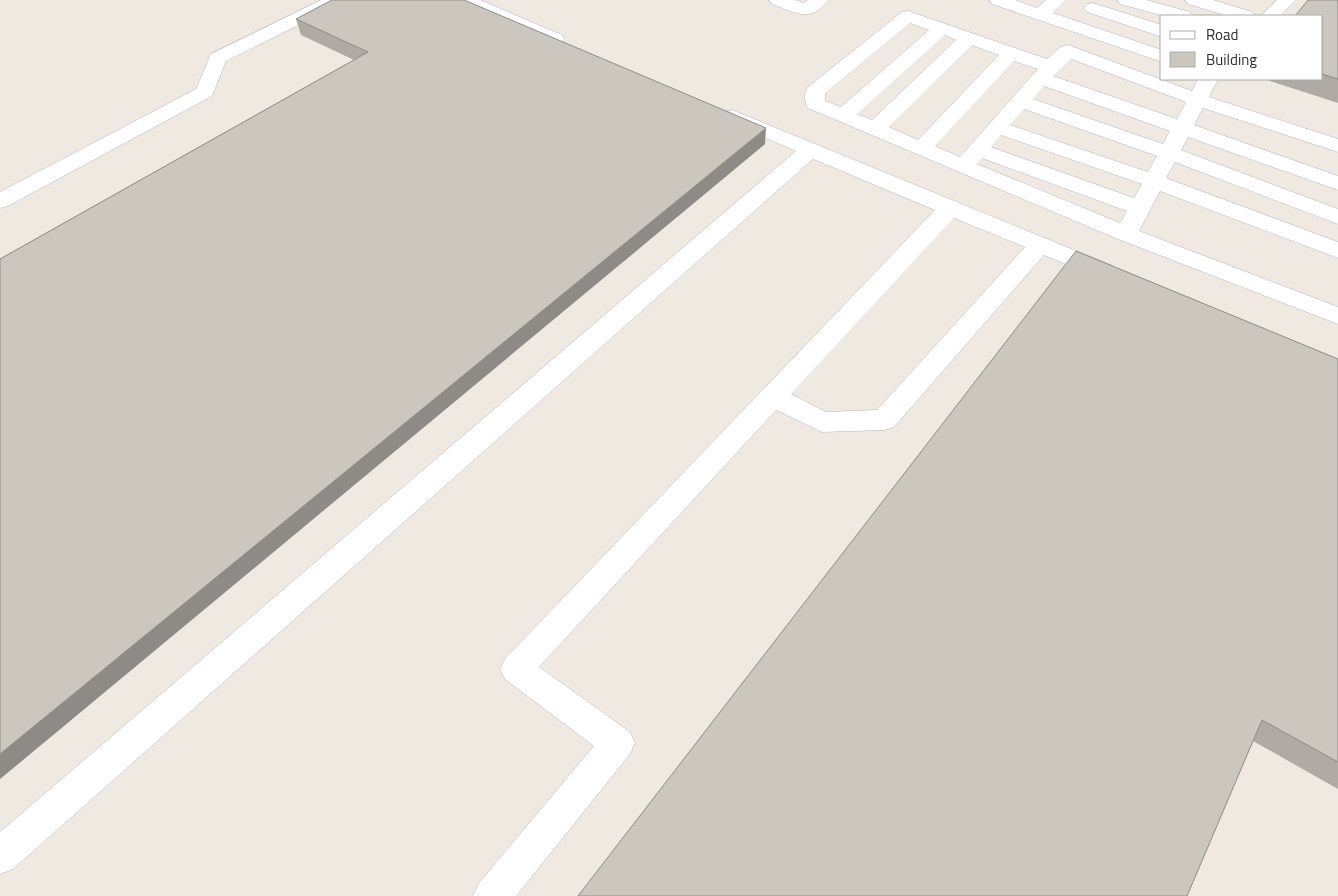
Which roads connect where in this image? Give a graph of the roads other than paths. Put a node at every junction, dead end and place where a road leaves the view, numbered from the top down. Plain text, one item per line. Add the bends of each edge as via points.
1 (335, 0) edge
2 (465, 0) edge
3 (778, 0) edge
4 (819, 0) edge
5 (998, 0) edge
6 (1057, 0) edge
7 (1126, 0) edge
8 (1194, 0) edge
9 (1099, 4) edge
10 (1040, 15) junction
11 (1180, 15) edge
12 (1243, 15) edge
13 (1068, 25) junction
14 (942, 28) junction
15 (1160, 30) edge
16 (969, 38) junction
17 (574, 47) edge
18 (1068, 51) junction
19 (1011, 53) junction
20 (1160, 55) edge
21 (1045, 73) junction
22 (1208, 80) edge
23 (1198, 100) junction
24 (1020, 101) junction
25 (710, 106) edge
26 (843, 116) junction
27 (998, 127) junction
28 (1182, 128) junction
29 (875, 130) junction
30 (1338, 146) edge
31 (921, 148) junction
32 (978, 149) junction
33 (810, 150) junction
34 (1169, 153) junction
35 (963, 166) junction
36 (1154, 181) junction
37 (1338, 183) edge
38 (0, 201) edge
39 (950, 208) junction
40 (1140, 208) junction
41 (1338, 217) edge
42 (1126, 234) junction
43 (1040, 245) junction
44 (1338, 250) edge
45 (1122, 278) edge
46 (1338, 316) edge
47 (772, 396) junction
48 (0, 856) edge
49 (492, 896) edge

1 - 38 lane via 218,58 205,92
2 - 17 lane
3 - 4 lane via 806,10
5 - 10 lane
6 - 10 lane
7 - 11 lane
8 - 12 lane
9 - 13 lane
9 - 15 lane
10 - 13 lane
13 - 18 lane
13 - 20 lane
14 - 16 lane
14 - 26 lane
14 - 26 lane via 908,16 815,91 815,104
16 - 19 lane
16 - 29 lane
18 - 21 lane
18 - 23 lane
19 - 21 lane
19 - 31 lane
21 - 24 lane
21 - 28 lane
22 - 23 lane
23 - 28 lane
23 - 30 lane
24 - 27 lane
24 - 34 lane
25 - 33 lane
26 - 29 lane
27 - 32 lane
27 - 36 lane
28 - 34 lane
28 - 37 lane
29 - 31 lane
31 - 35 lane
32 - 35 lane
32 - 40 lane
33 - 39 lane
33 - 48 lane
34 - 36 lane
34 - 41 lane
35 - 42 lane
36 - 40 lane
36 - 44 lane
39 - 43 lane
39 - 47 lane
40 - 42 lane
42 - 46 lane
43 - 45 lane
43 - 47 lane via 884,420 822,422
47 - 49 lane via 516,669 618,743

